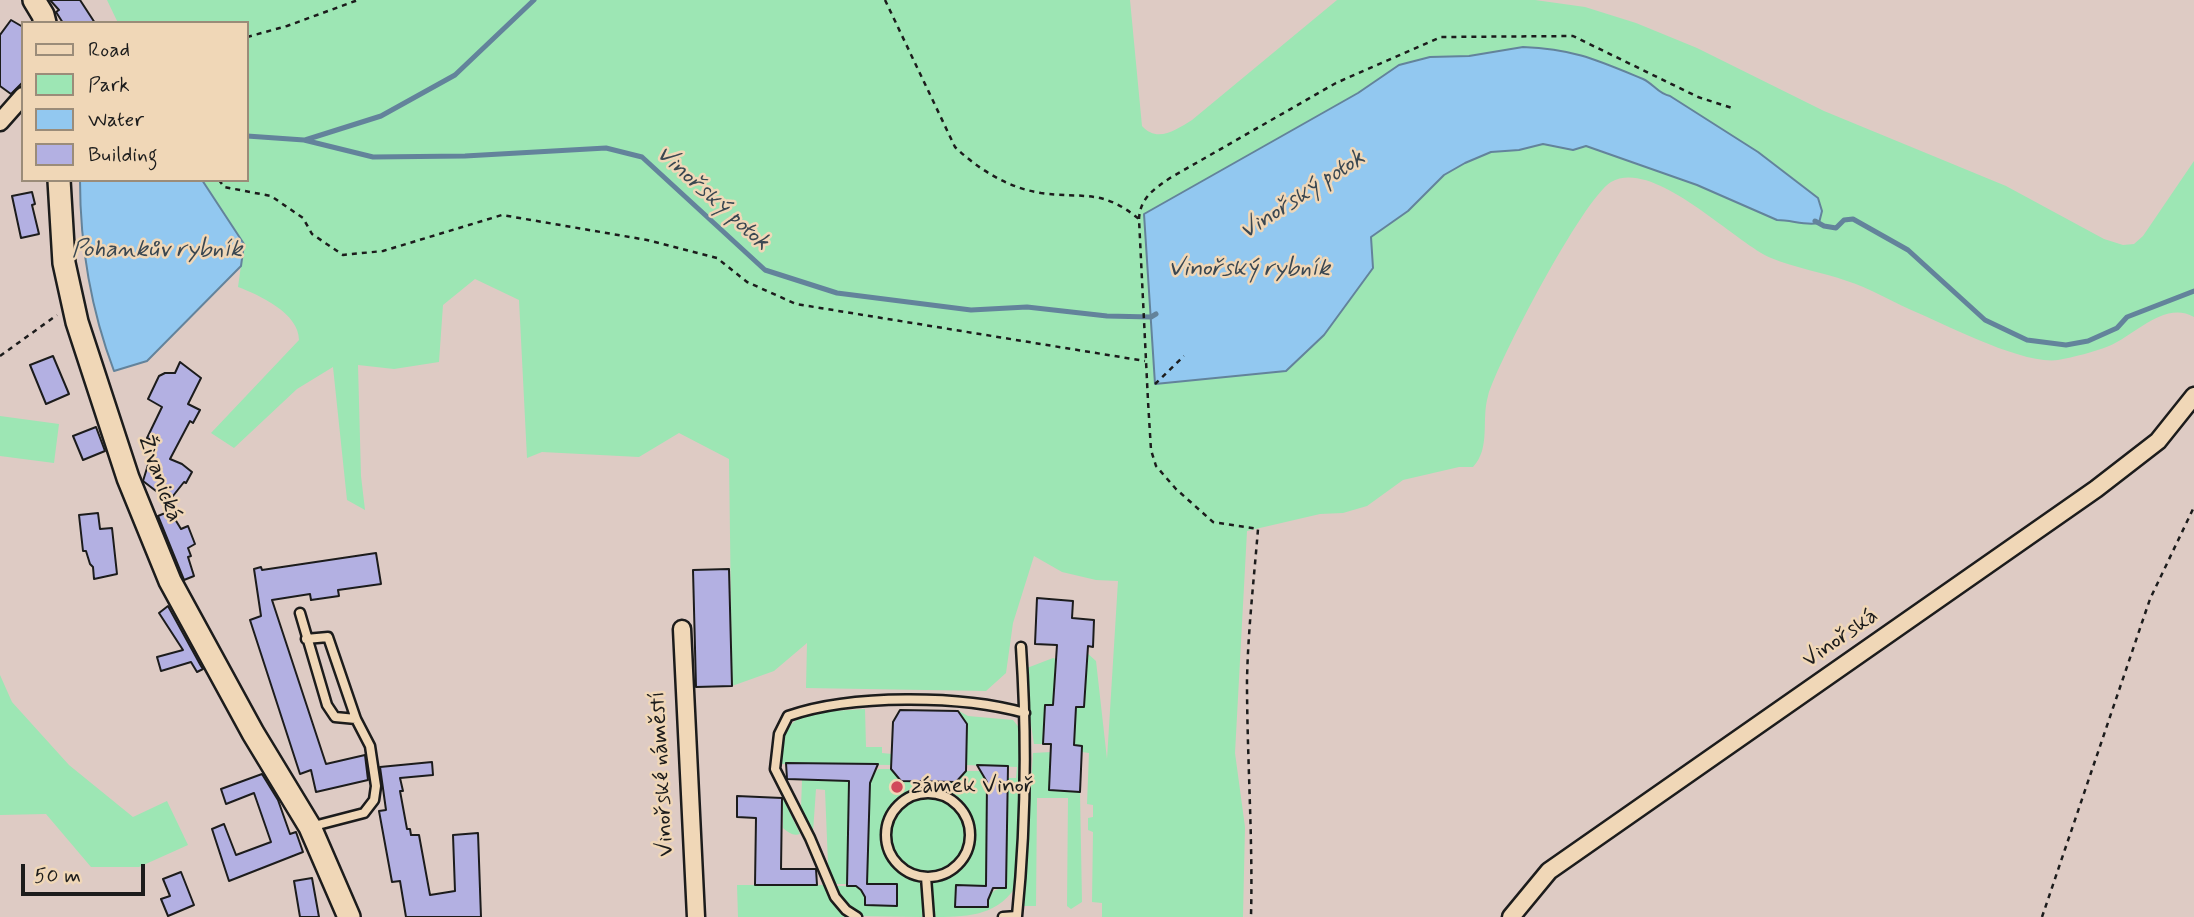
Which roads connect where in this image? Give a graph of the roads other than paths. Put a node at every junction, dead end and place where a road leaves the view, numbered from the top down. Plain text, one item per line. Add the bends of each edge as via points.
1 (34, 0) edge
2 (44, 21) edge
3 (21, 98) edge
4 (0, 122) edge
5 (59, 182) edge
6 (2194, 396) edge
7 (300, 613) dead end
8 (682, 629) dead end
9 (306, 639) junction
10 (1021, 648) dead end
11 (1025, 713) junction
12 (356, 719) junction
13 (310, 827) junction
14 (926, 877) junction
15 (1017, 916) edge
16 (349, 917) edge
17 (696, 917) edge
18 (857, 917) edge
19 (929, 917) edge
20 (1003, 917) edge
21 (1026, 917) edge
22 (1511, 917) edge

1 - 2 street
3 - 4 street
5 - 13 street, Živanická via 64,263 73,302 128,478 170,581
6 - 22 street, Vinořská via 2158,441 2096,489 1549,871
7 - 9 lane
8 - 17 street, Vinořské náměstí
9 - 12 lane via 327,705 335,717
9 - 12 lane via 328,636
10 - 11 lane
11 - 15 lane via 1024,846
11 - 18 lane via 995,705 884,699 810,708 788,716 779,734 775,769 835,897
12 - 13 lane via 370,746 376,786 373,800 364,813
13 - 16 street
14 - 14 lane via 939,876 961,861 970,836 963,811 942,794 927,792 900,802 891,813 886,834 890,855 899,866
14 - 19 lane
15 - 20 lane
15 - 21 lane

